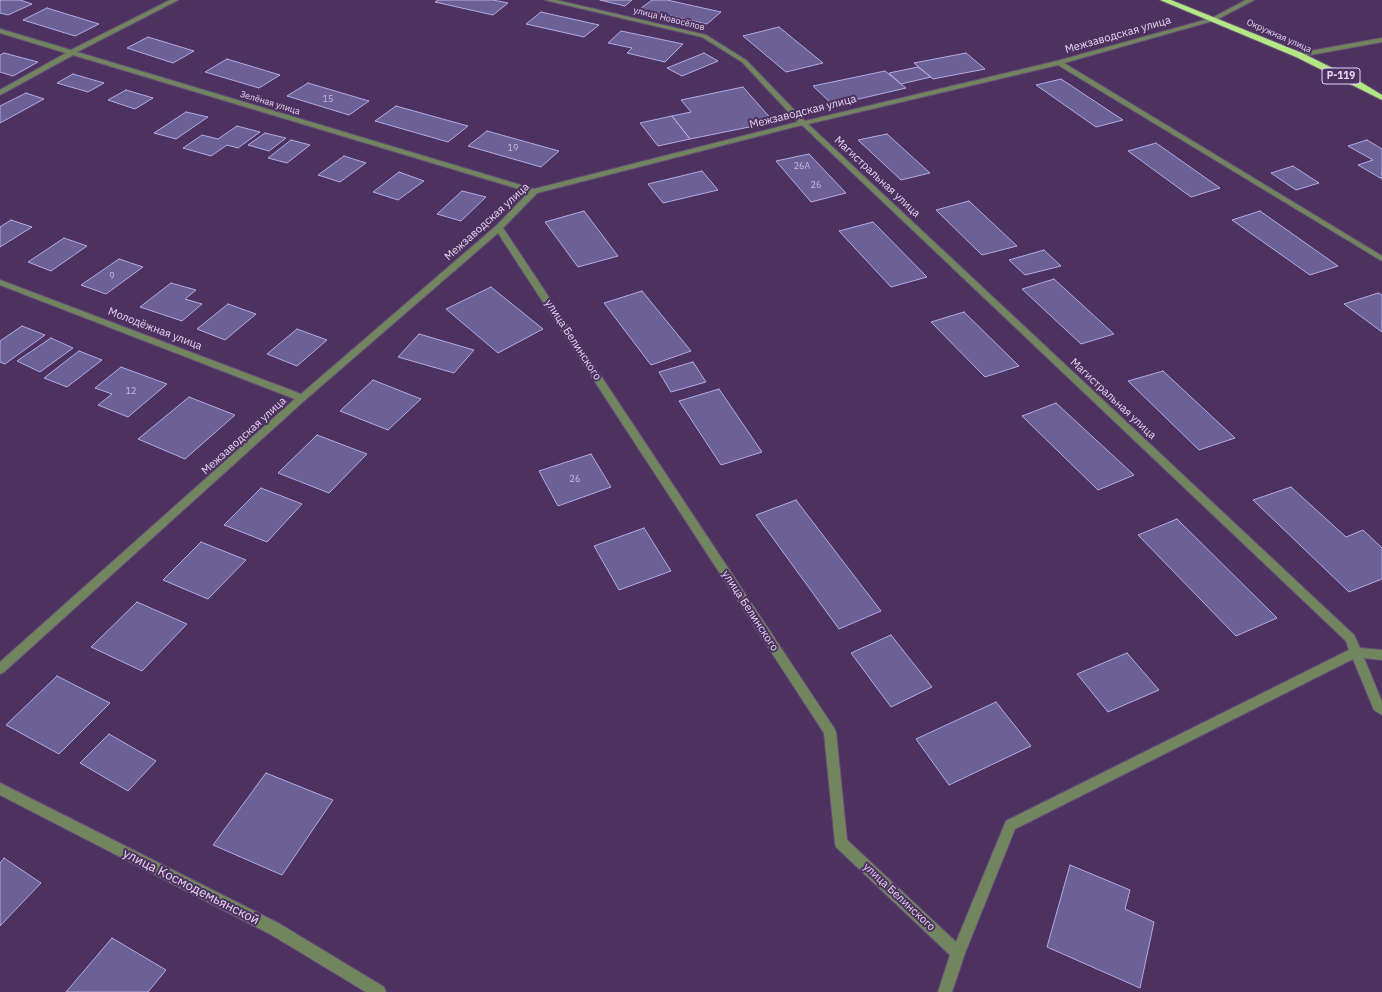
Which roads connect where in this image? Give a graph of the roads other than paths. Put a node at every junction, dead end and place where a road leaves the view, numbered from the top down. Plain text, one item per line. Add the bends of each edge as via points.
1 (175, 0) edge
2 (548, 0) edge
3 (1164, 0) edge
4 (1251, 0) edge
5 (1214, 19) junction
6 (0, 31) edge
7 (1382, 40) edge
8 (71, 53) junction
9 (1299, 55) junction
10 (1059, 63) junction
11 (0, 93) edge
12 (1382, 98) edge
13 (803, 123) junction
14 (534, 191) junction
15 (499, 228) junction
16 (1382, 259) edge
17 (0, 282) edge
18 (302, 398) junction
19 (1356, 652) junction
20 (1382, 655) edge
21 (0, 669) edge
22 (1382, 710) edge
23 (0, 789) edge
24 (958, 953) junction
25 (379, 992) edge
26 (945, 992) edge

1 - 8 street
2 - 13 street, улица Новосёлов via 704,36 744,62
3 - 5 highway, Окружная улица / Р-119
4 - 5 street, Межзаводская улица
5 - 9 highway, Окружная улица / Р-119
5 - 10 street, Межзаводская улица
6 - 8 street, Зелёная улица
7 - 9 street
8 - 11 street
8 - 14 street, Зелёная улица
9 - 12 highway, Окружная улица / Р-119
10 - 13 street, Межзаводская улица
10 - 16 street
13 - 14 street, Межзаводская улица
13 - 19 street, Магистральная улица via 1350,638
14 - 15 street, Межзаводская улица
15 - 18 street, Межзаводская улица
15 - 24 street, улица Белинского via 830,732 841,843
17 - 18 street, Молодёжная улица
18 - 21 street, Межзаводская улица
19 - 20 street
19 - 22 street, Магистральная улица via 1378,706
19 - 24 street via 1010,825
23 - 25 street, улица Космодемьянской via 275,929
24 - 26 street

